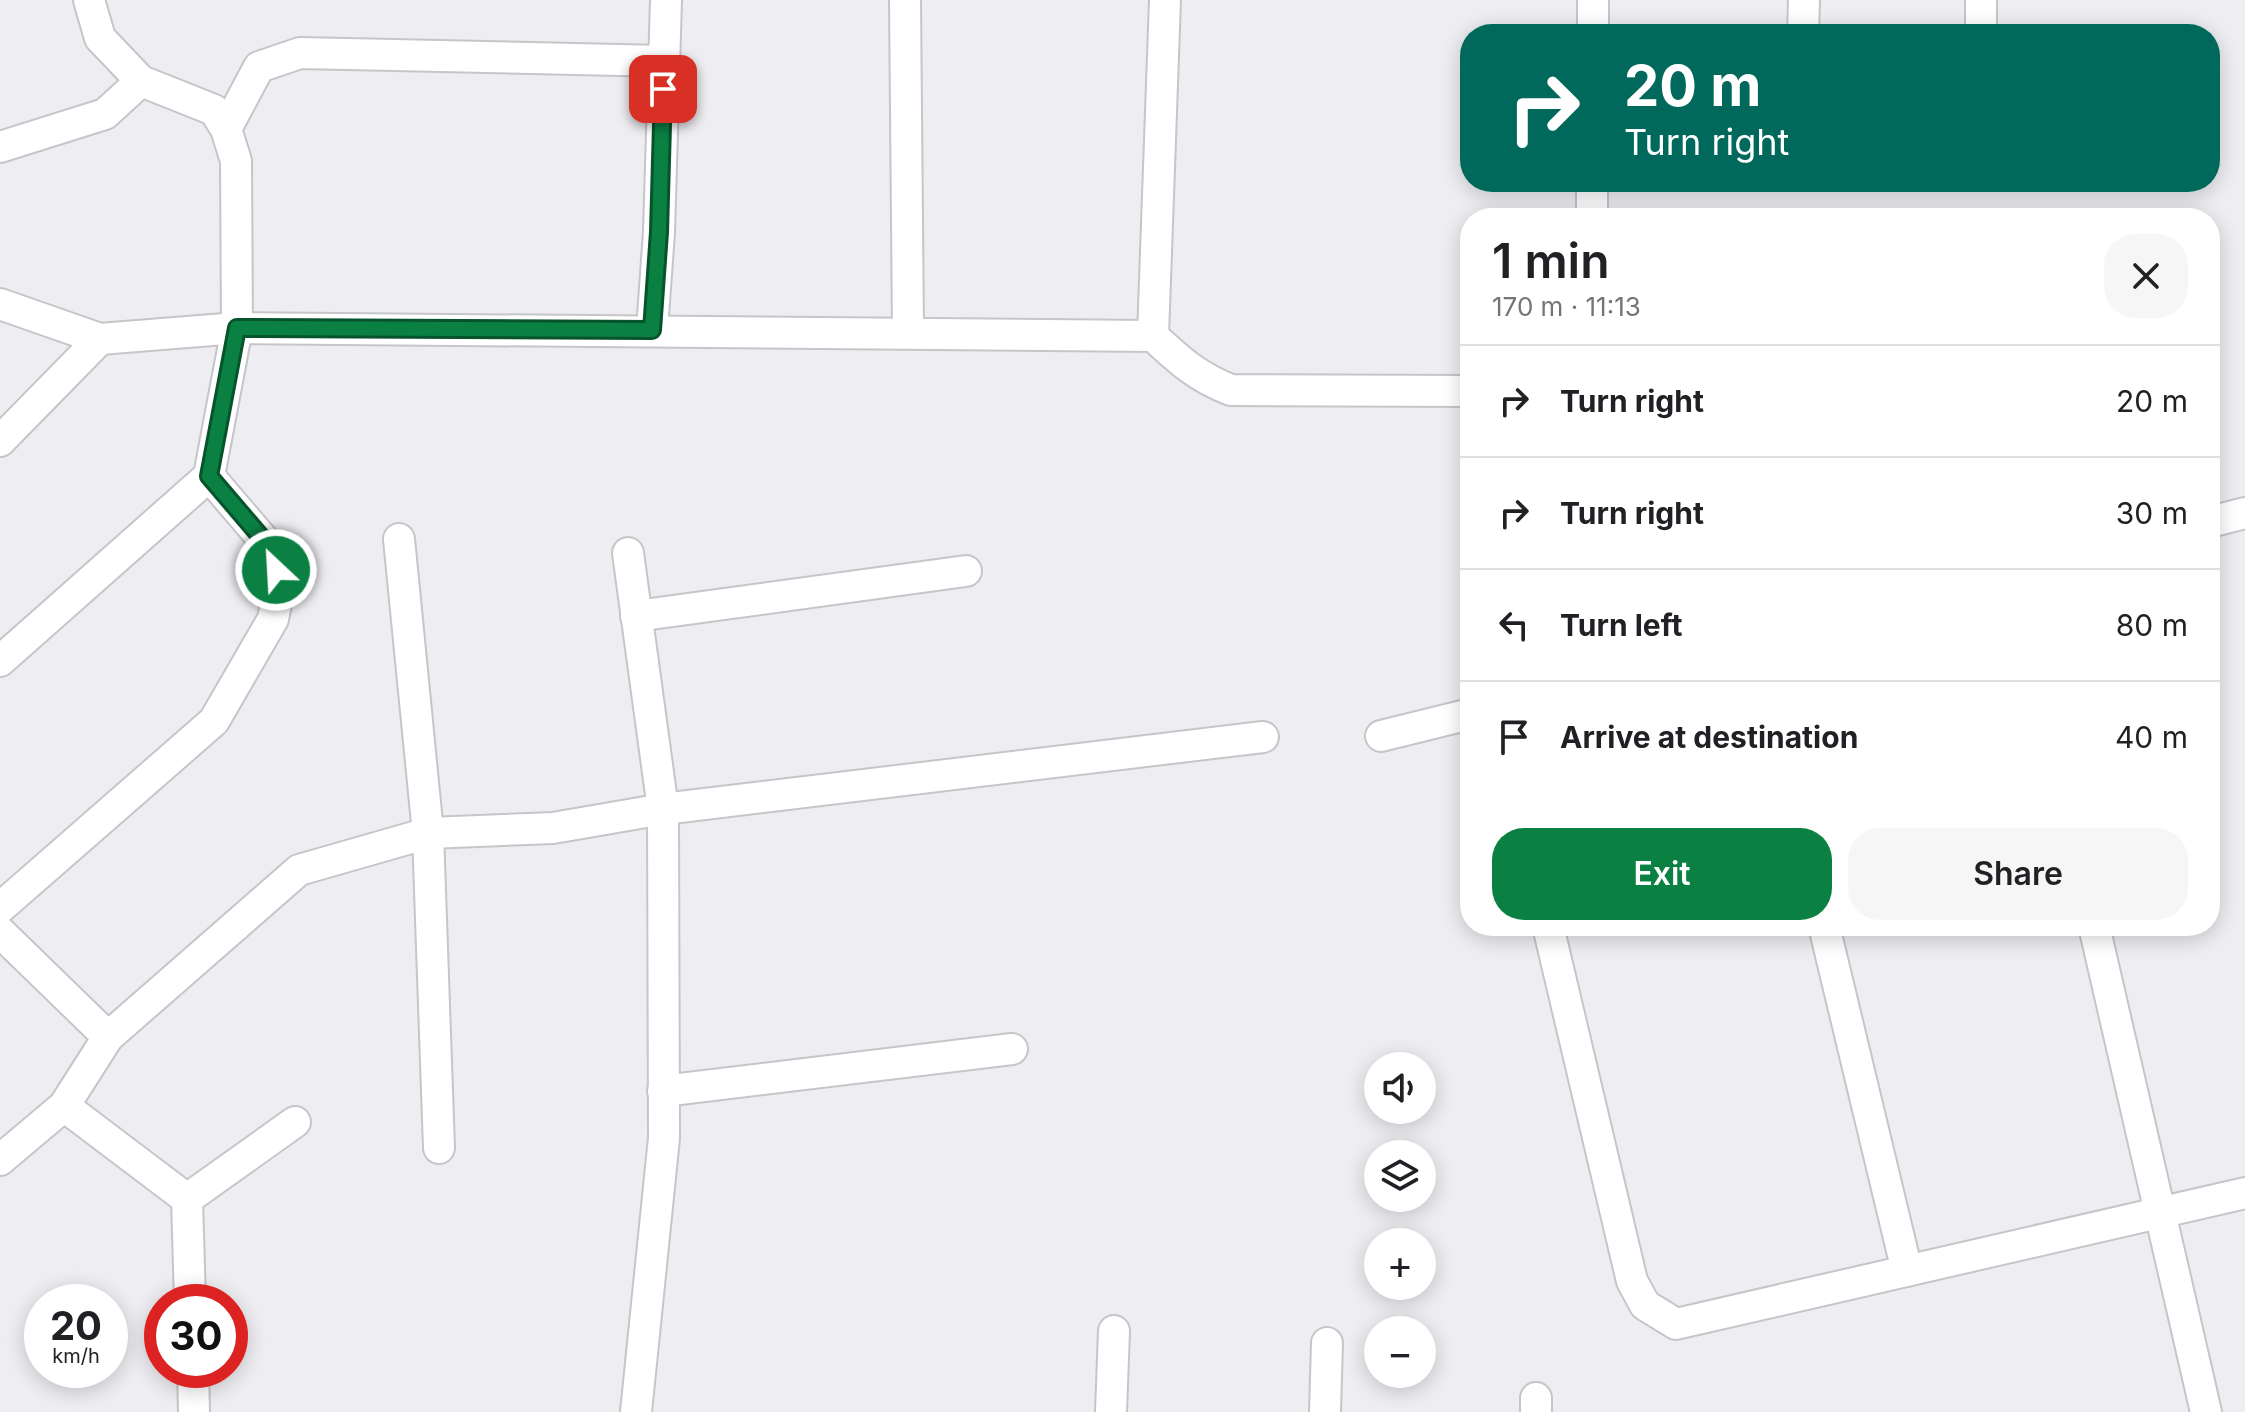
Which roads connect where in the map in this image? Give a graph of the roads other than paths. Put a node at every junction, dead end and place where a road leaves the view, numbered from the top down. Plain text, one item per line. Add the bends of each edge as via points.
1 (89, 0) edge
2 (666, 0) edge
3 (905, 0) edge
4 (1165, 0) edge
5 (1593, 0) edge
6 (1804, 0) edge
7 (1981, 0) edge
8 (1593, 24) edge
9 (1803, 24) edge
10 (1981, 24) edge
11 (664, 61) junction
12 (141, 81) junction
13 (226, 129) junction
14 (0, 147) edge
15 (0, 304) edge
16 (237, 328) junction
17 (652, 330) junction
18 (908, 332) junction
19 (1153, 336) junction
20 (100, 339) junction
21 (1460, 391) edge
22 (0, 441) edge
23 (209, 476) junction
24 (2245, 513) edge
25 (2220, 519) edge
26 (399, 539) dead end
27 (628, 553) dead end
28 (966, 571) dead end
29 (636, 616) junction
30 (0, 661) edge
31 (1460, 716) edge
32 (1381, 736) dead end
33 (1263, 737) dead end
34 (663, 809) junction
35 (428, 833) junction
36 (0, 908) edge
37 (0, 932) edge
38 (1550, 936) edge
39 (1826, 936) edge
40 (2096, 936) edge
41 (108, 1037) junction
42 (1012, 1049) dead end
43 (663, 1091) junction
44 (64, 1106) junction
45 (295, 1122) dead end
46 (439, 1148) dead end
47 (0, 1160) edge
48 (2245, 1193) edge
49 (187, 1199) junction
50 (2162, 1212) junction
51 (1907, 1271) junction
52 (189, 1284) edge
53 (1114, 1331) dead end
54 (1327, 1343) dead end
55 (193, 1388) edge
56 (194, 1412) edge
57 (636, 1412) edge
58 (1111, 1412) edge
59 (1325, 1412) edge
60 (2206, 1412) edge

1 - 12 street via 100,38
2 - 11 street
3 - 18 street
4 - 19 street
5 - 8 street
6 - 9 street
7 - 10 street
11 - 13 street via 300,53 259,67
11 - 17 street
12 - 13 street via 214,110
12 - 14 street via 105,114
13 - 16 street via 236,161
15 - 20 street
16 - 17 street
16 - 20 street
16 - 23 street
17 - 18 street
18 - 19 street
19 - 21 street via 1190,370 1231,390
20 - 22 street
23 - 30 street
23 - 36 street via 273,551 279,589 273,619 214,721
24 - 25 street
26 - 35 street
27 - 29 street
28 - 29 street
29 - 34 street
31 - 32 street
33 - 34 street
34 - 35 street via 553,828
34 - 43 street
35 - 41 street via 299,870
35 - 46 street
37 - 41 street
38 - 51 street via 1632,1281 1645,1305 1676,1324
39 - 51 street
40 - 50 street
41 - 44 street
42 - 43 street
43 - 57 street via 664,1138
44 - 47 street
44 - 49 street
45 - 49 street
48 - 50 street
49 - 52 street
50 - 51 street
50 - 60 street
53 - 58 street
54 - 59 street
55 - 56 street

